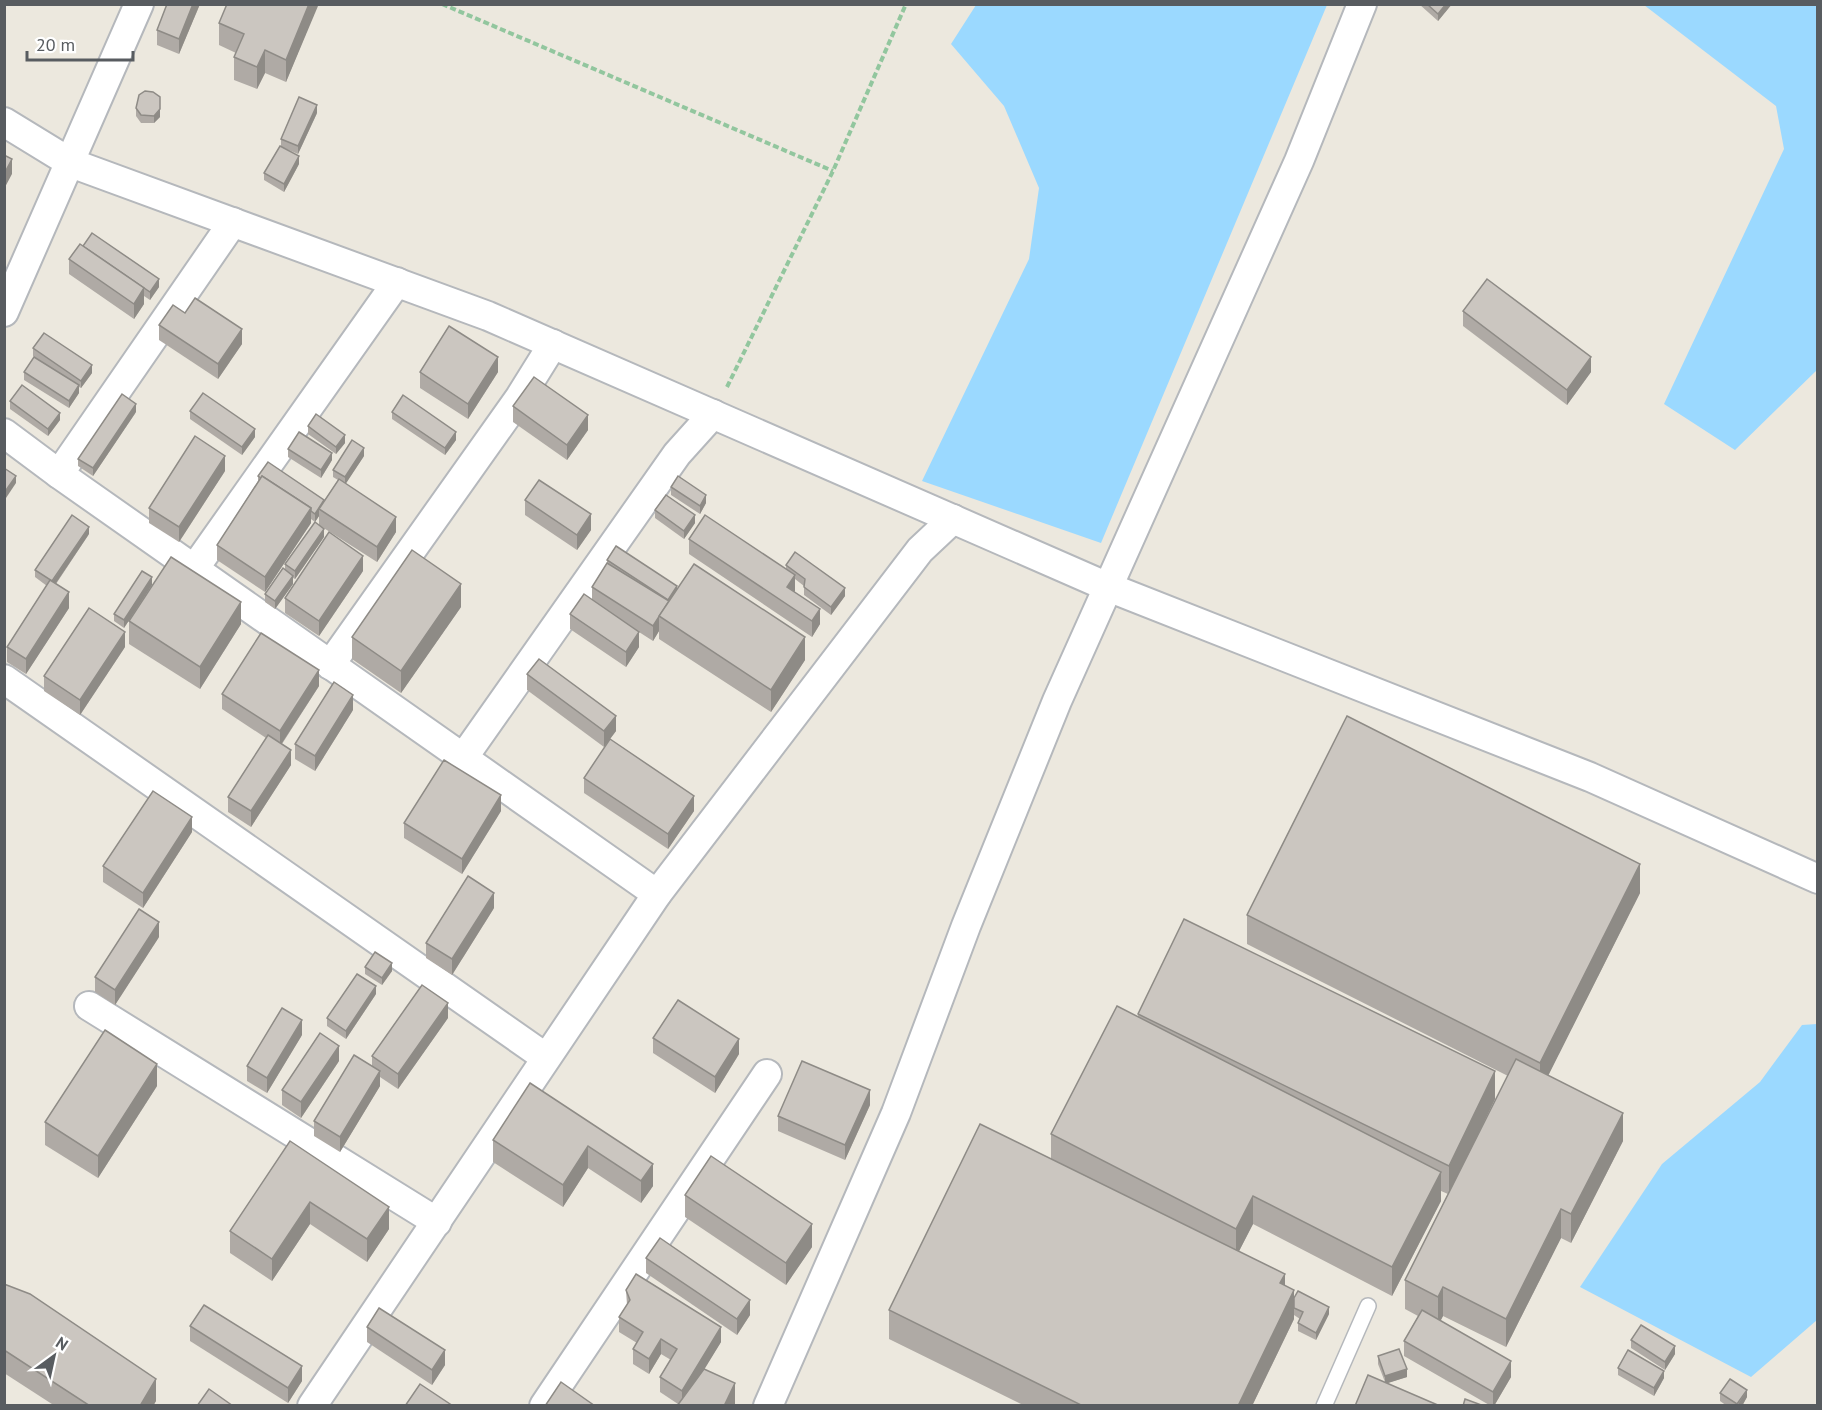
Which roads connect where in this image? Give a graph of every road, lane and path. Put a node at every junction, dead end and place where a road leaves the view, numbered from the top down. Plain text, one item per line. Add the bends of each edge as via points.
1 (139, 4) edge
2 (442, 4) edge
3 (906, 4) edge
4 (1362, 4) edge
5 (4, 122) edge
6 (71, 163) junction
7 (833, 171) junction
8 (233, 222) junction
9 (397, 282) junction
10 (4, 312) edge
11 (553, 344) junction
12 (713, 414) junction
13 (4, 433) edge
14 (60, 474) junction
15 (953, 519) junction
16 (194, 569) junction
17 (1108, 587) junction
18 (330, 665) junction
19 (4, 679) edge
20 (463, 759) junction
21 (1818, 879) edge
22 (657, 894) junction
23 (89, 1005) dead end
24 (545, 1057) junction
25 (767, 1074) dead end
26 (437, 1222) junction
27 (1368, 1306) dead end
28 (312, 1406) edge
29 (544, 1406) edge
30 (768, 1406) edge
31 (1324, 1406) edge

1 - 6 street
2 - 7 path
3 - 7 path
4 - 17 street via 1299,161
5 - 6 street
6 - 8 street
6 - 10 street
7 - 12 path
8 - 9 street
8 - 14 street
9 - 11 street
9 - 16 street
11 - 12 street
11 - 18 street
12 - 15 street
12 - 20 street via 677,454
13 - 14 street
14 - 16 street
15 - 17 street
15 - 22 street via 920,550
16 - 18 street
17 - 21 street via 1590,777
17 - 30 street via 966,926 896,1113
18 - 20 street
19 - 24 street
20 - 22 street
22 - 24 street
23 - 26 street
24 - 26 street
25 - 29 street
26 - 28 street
27 - 31 lane

